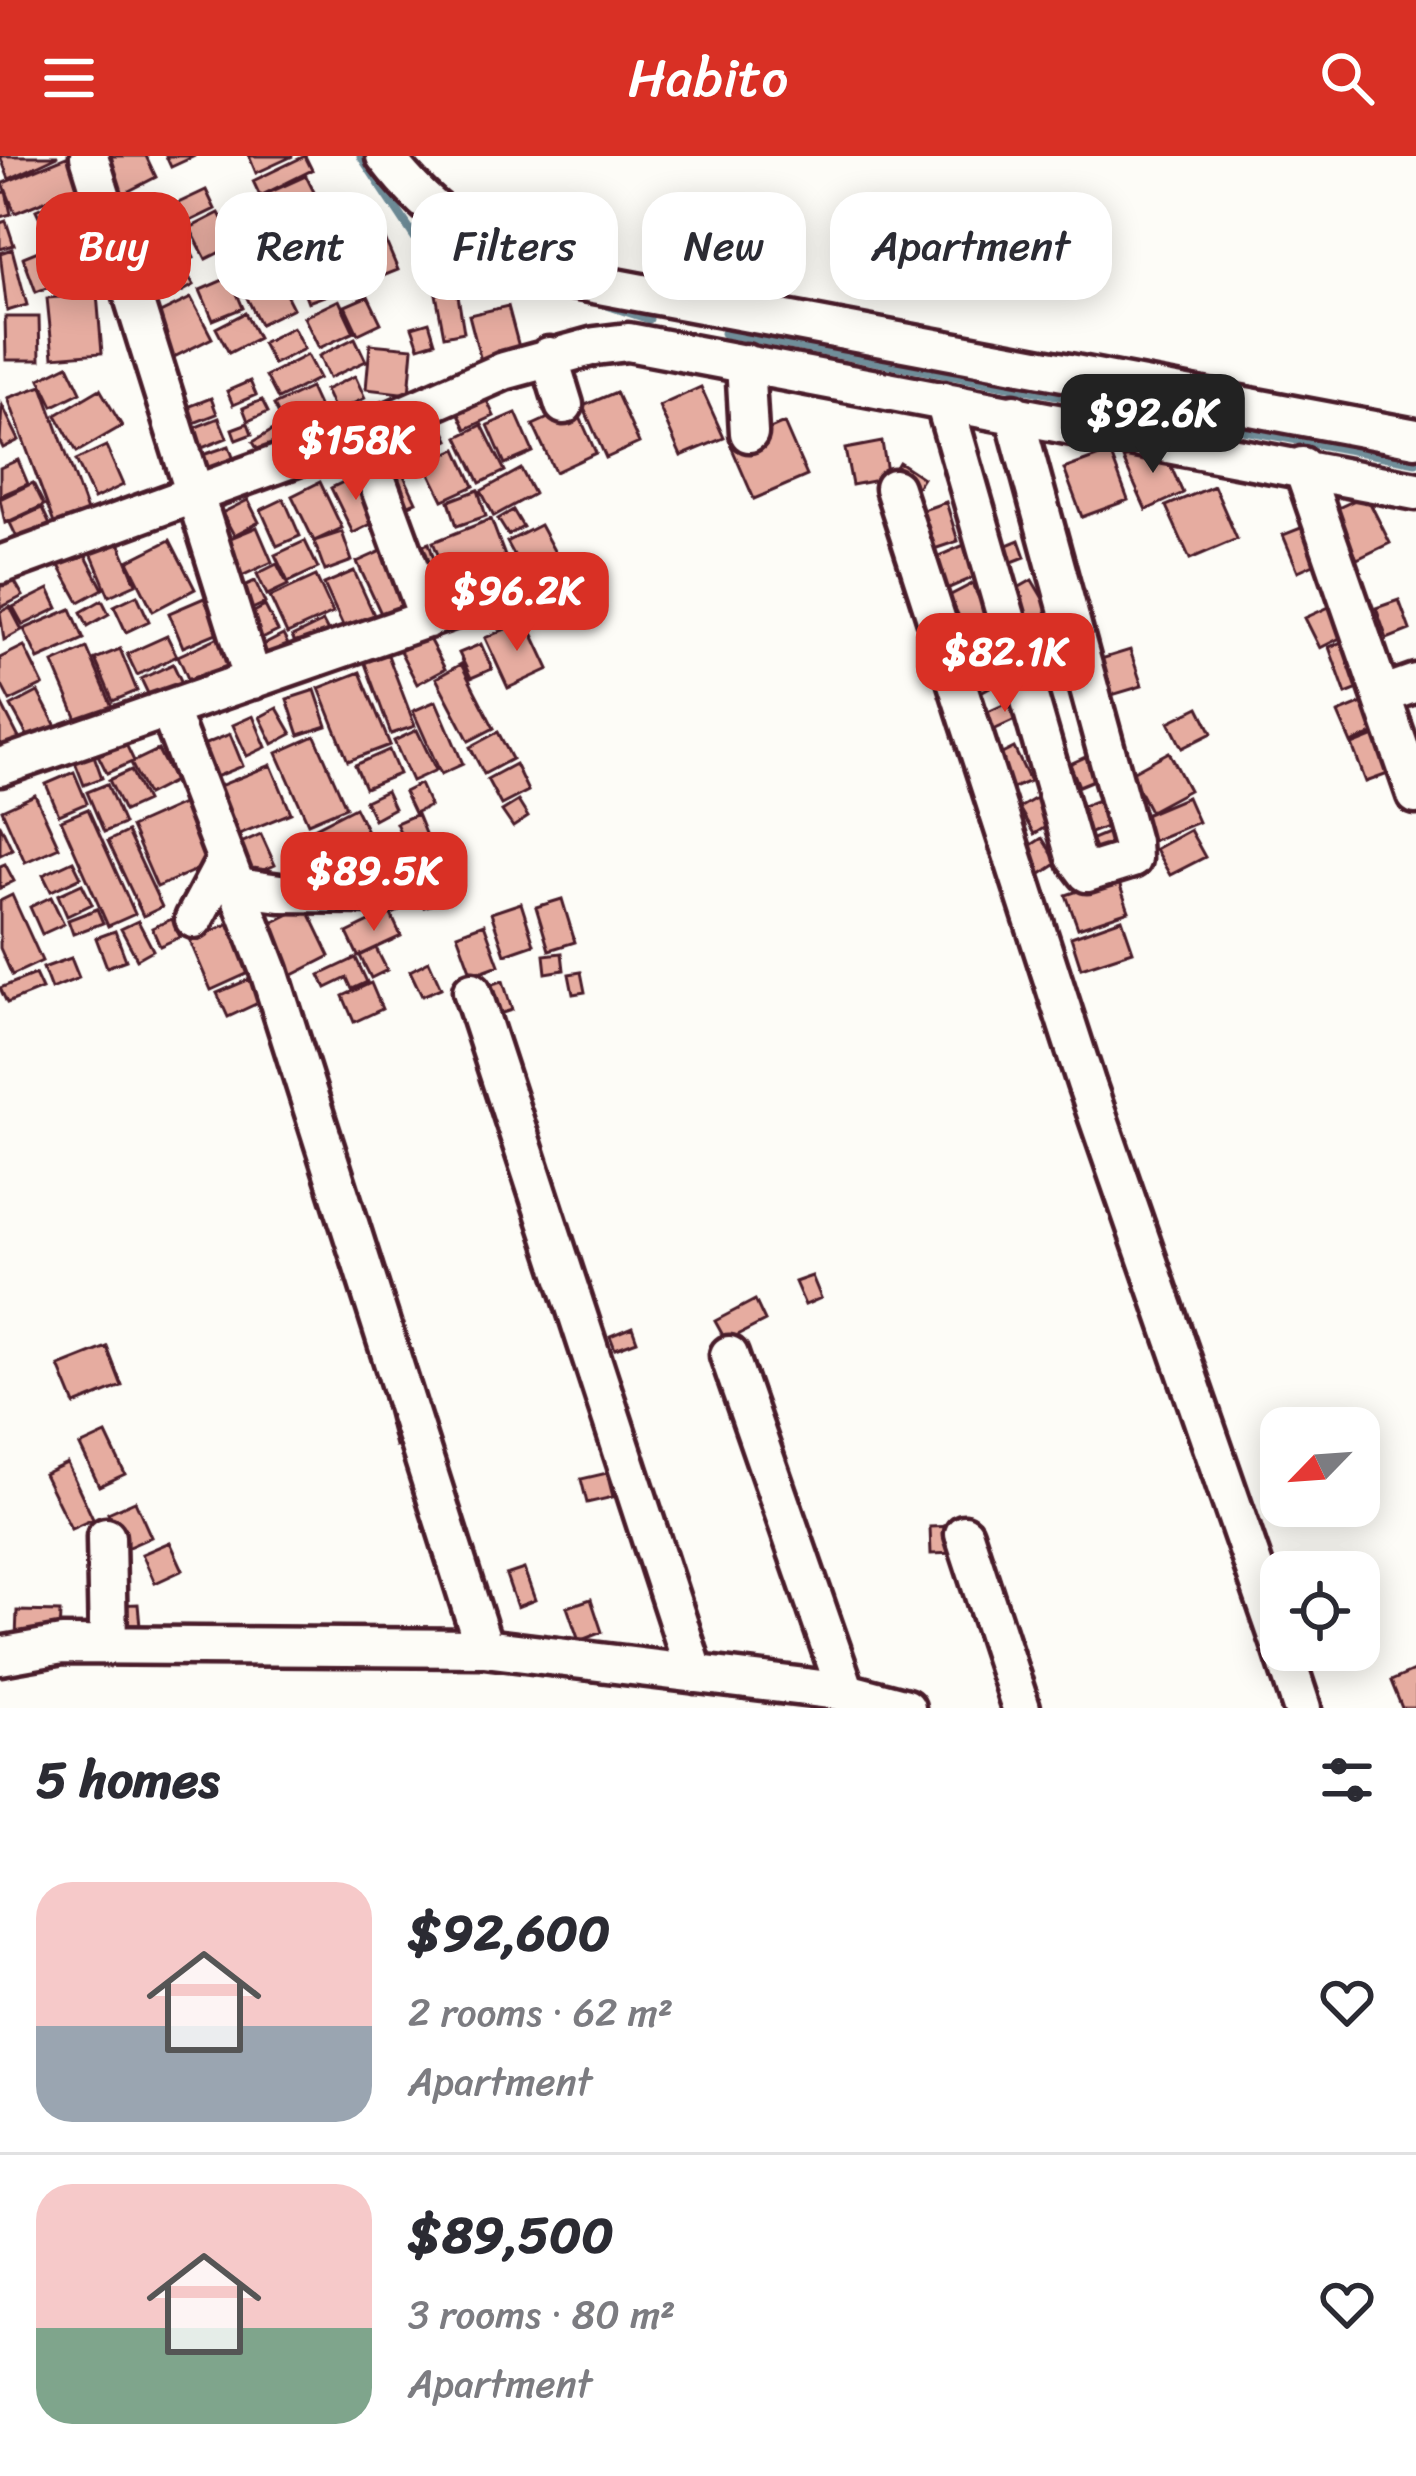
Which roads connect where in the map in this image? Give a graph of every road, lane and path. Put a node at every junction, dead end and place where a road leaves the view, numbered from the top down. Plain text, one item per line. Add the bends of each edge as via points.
1 (89, 156) edge
2 (385, 156) edge
3 (700, 307) junction
4 (688, 353) junction
5 (549, 356) junction
6 (745, 364) junction
7 (944, 401) junction
8 (564, 405) dead end
9 (1014, 413) junction
10 (749, 433) dead end
11 (360, 434) junction
12 (1416, 438) edge
13 (1302, 466) junction
14 (894, 488) dead end
15 (1416, 491) edge
16 (191, 492) junction
17 (0, 565) edge
18 (467, 605) dead end
19 (428, 619) junction
20 (253, 680) junction
21 (1399, 689) edge
22 (169, 711) junction
23 (0, 766) edge
24 (1416, 795) edge
25 (232, 873) junction
26 (386, 894) dead end
27 (194, 919) dead end
28 (472, 991) dead end
29 (729, 1355) dead end
30 (964, 1534) dead end
31 (106, 1538) dead end
32 (1260, 1585) edge
33 (108, 1646) junction
34 (484, 1648) junction
35 (0, 1657) edge
36 (1290, 1671) edge
37 (694, 1674) junction
38 (845, 1692) junction
39 (906, 1708) edge
40 (1021, 1708) edge
41 (1302, 1708) edge

1 - 16 street
2 - 3 street via 411,190 474,241 562,278
3 - 4 street
3 - 12 street
4 - 5 street via 628,342
4 - 6 street
5 - 8 street
5 - 11 street
6 - 7 street
6 - 10 street
7 - 9 street
7 - 9 street via 1075,857 1088,873 1132,859 1131,842
9 - 13 street
11 - 16 street
11 - 19 street
13 - 15 street
13 - 21 street
14 - 32 street via 1086,1083
16 - 17 street
16 - 20 street
18 - 19 street
19 - 20 street
20 - 22 street
21 - 24 street
22 - 23 street
22 - 25 street
25 - 26 street via 280,893
25 - 27 street
25 - 34 street
28 - 37 street
29 - 38 street
30 - 40 street
31 - 33 street
33 - 34 street
33 - 35 street
34 - 37 street
36 - 41 street
37 - 38 street
38 - 39 street

